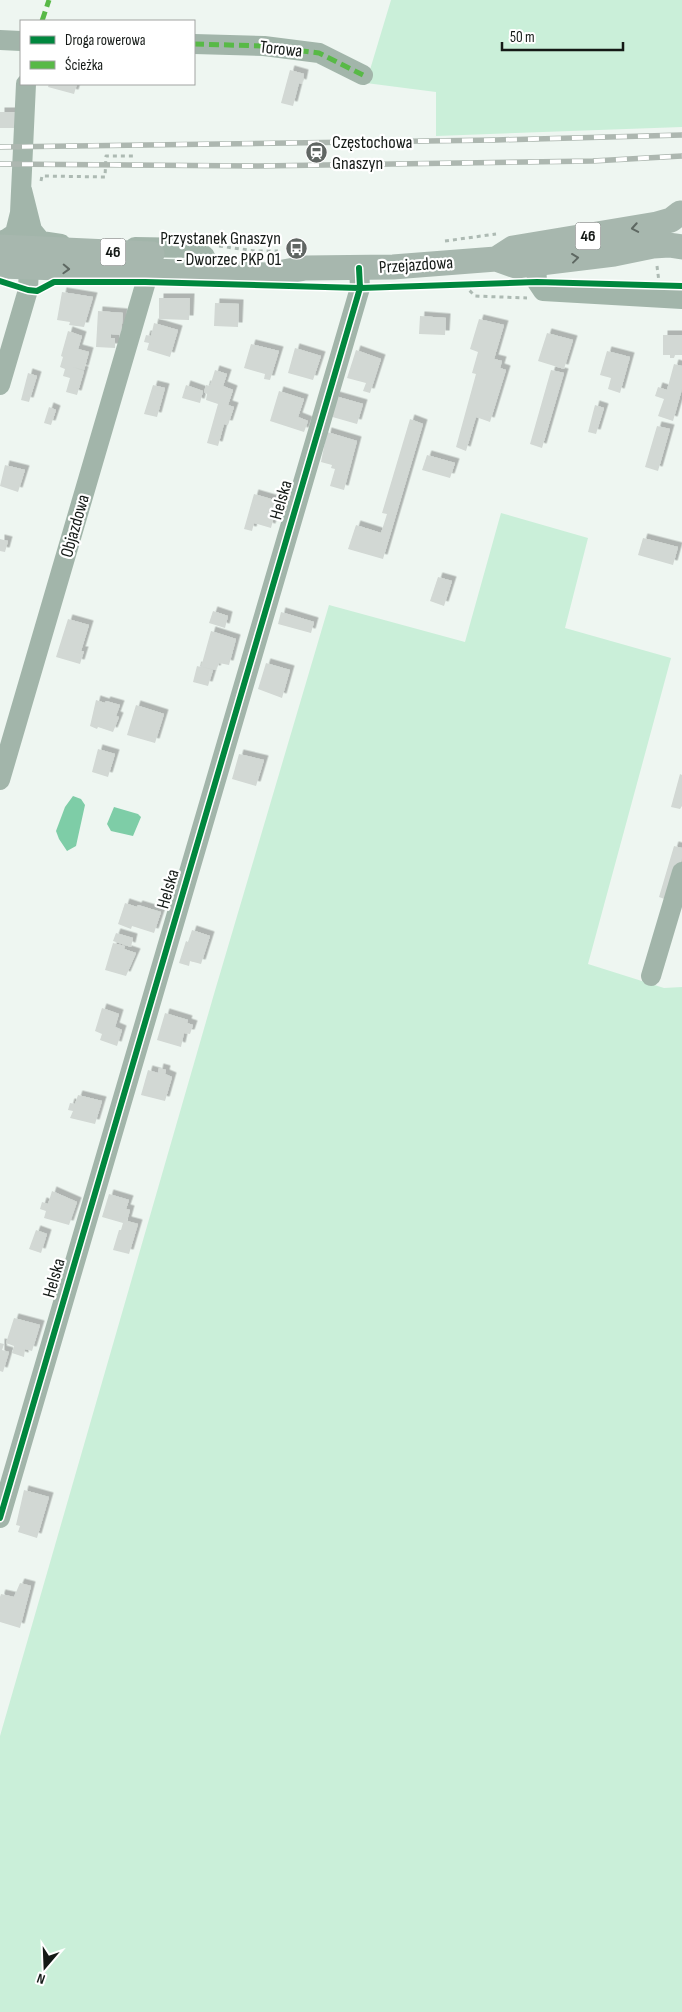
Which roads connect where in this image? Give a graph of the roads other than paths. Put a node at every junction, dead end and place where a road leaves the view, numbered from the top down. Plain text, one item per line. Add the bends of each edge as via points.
1 (0, 40) edge
2 (20, 41) edge
3 (195, 44) edge
4 (362, 75) dead end
5 (26, 85) edge
6 (31, 188) junction
7 (681, 212) edge
8 (0, 241) edge
9 (682, 246) edge
10 (0, 247) edge
11 (211, 251) junction
12 (496, 259) junction
13 (536, 264) junction
14 (0, 266) edge
15 (29, 267) junction
16 (305, 268) junction
17 (359, 268) junction
18 (146, 271) junction
19 (682, 300) edge
20 (0, 385) edge
21 (0, 780) edge
22 (682, 872) edge
23 (651, 976) dead end
24 (0, 1518) edge

1 - 2 street
3 - 4 street, Torowa via 319,52
5 - 6 street
6 - 8 street via 15,233
6 - 11 street via 32,230 41,241
7 - 9 main road, 46 via 679,237
7 -> 12 main road, Przejazdowa / 46 via 658,224 513,248
13 -> 9 main road, Przejazdowa / 46 via 653,246
10 - 11 main road, Przejazdowa / 46
11 - 16 main road, Przejazdowa / 46
12 - 13 main road, Przejazdowa / 46 via 516,266
12 - 17 main road, Przejazdowa / 46
13 - 19 street via 537,282 543,291
14 - 15 main road, Przejazdowa / 46
15 -> 18 main road, Przejazdowa / 46
15 - 20 street via 28,290
16 - 17 main road, Przejazdowa / 46
16 - 18 main road, Przejazdowa / 46 via 267,274
17 - 24 street, Helska via 360,288
18 - 21 street, Objazdowa via 145,285
22 - 23 street

